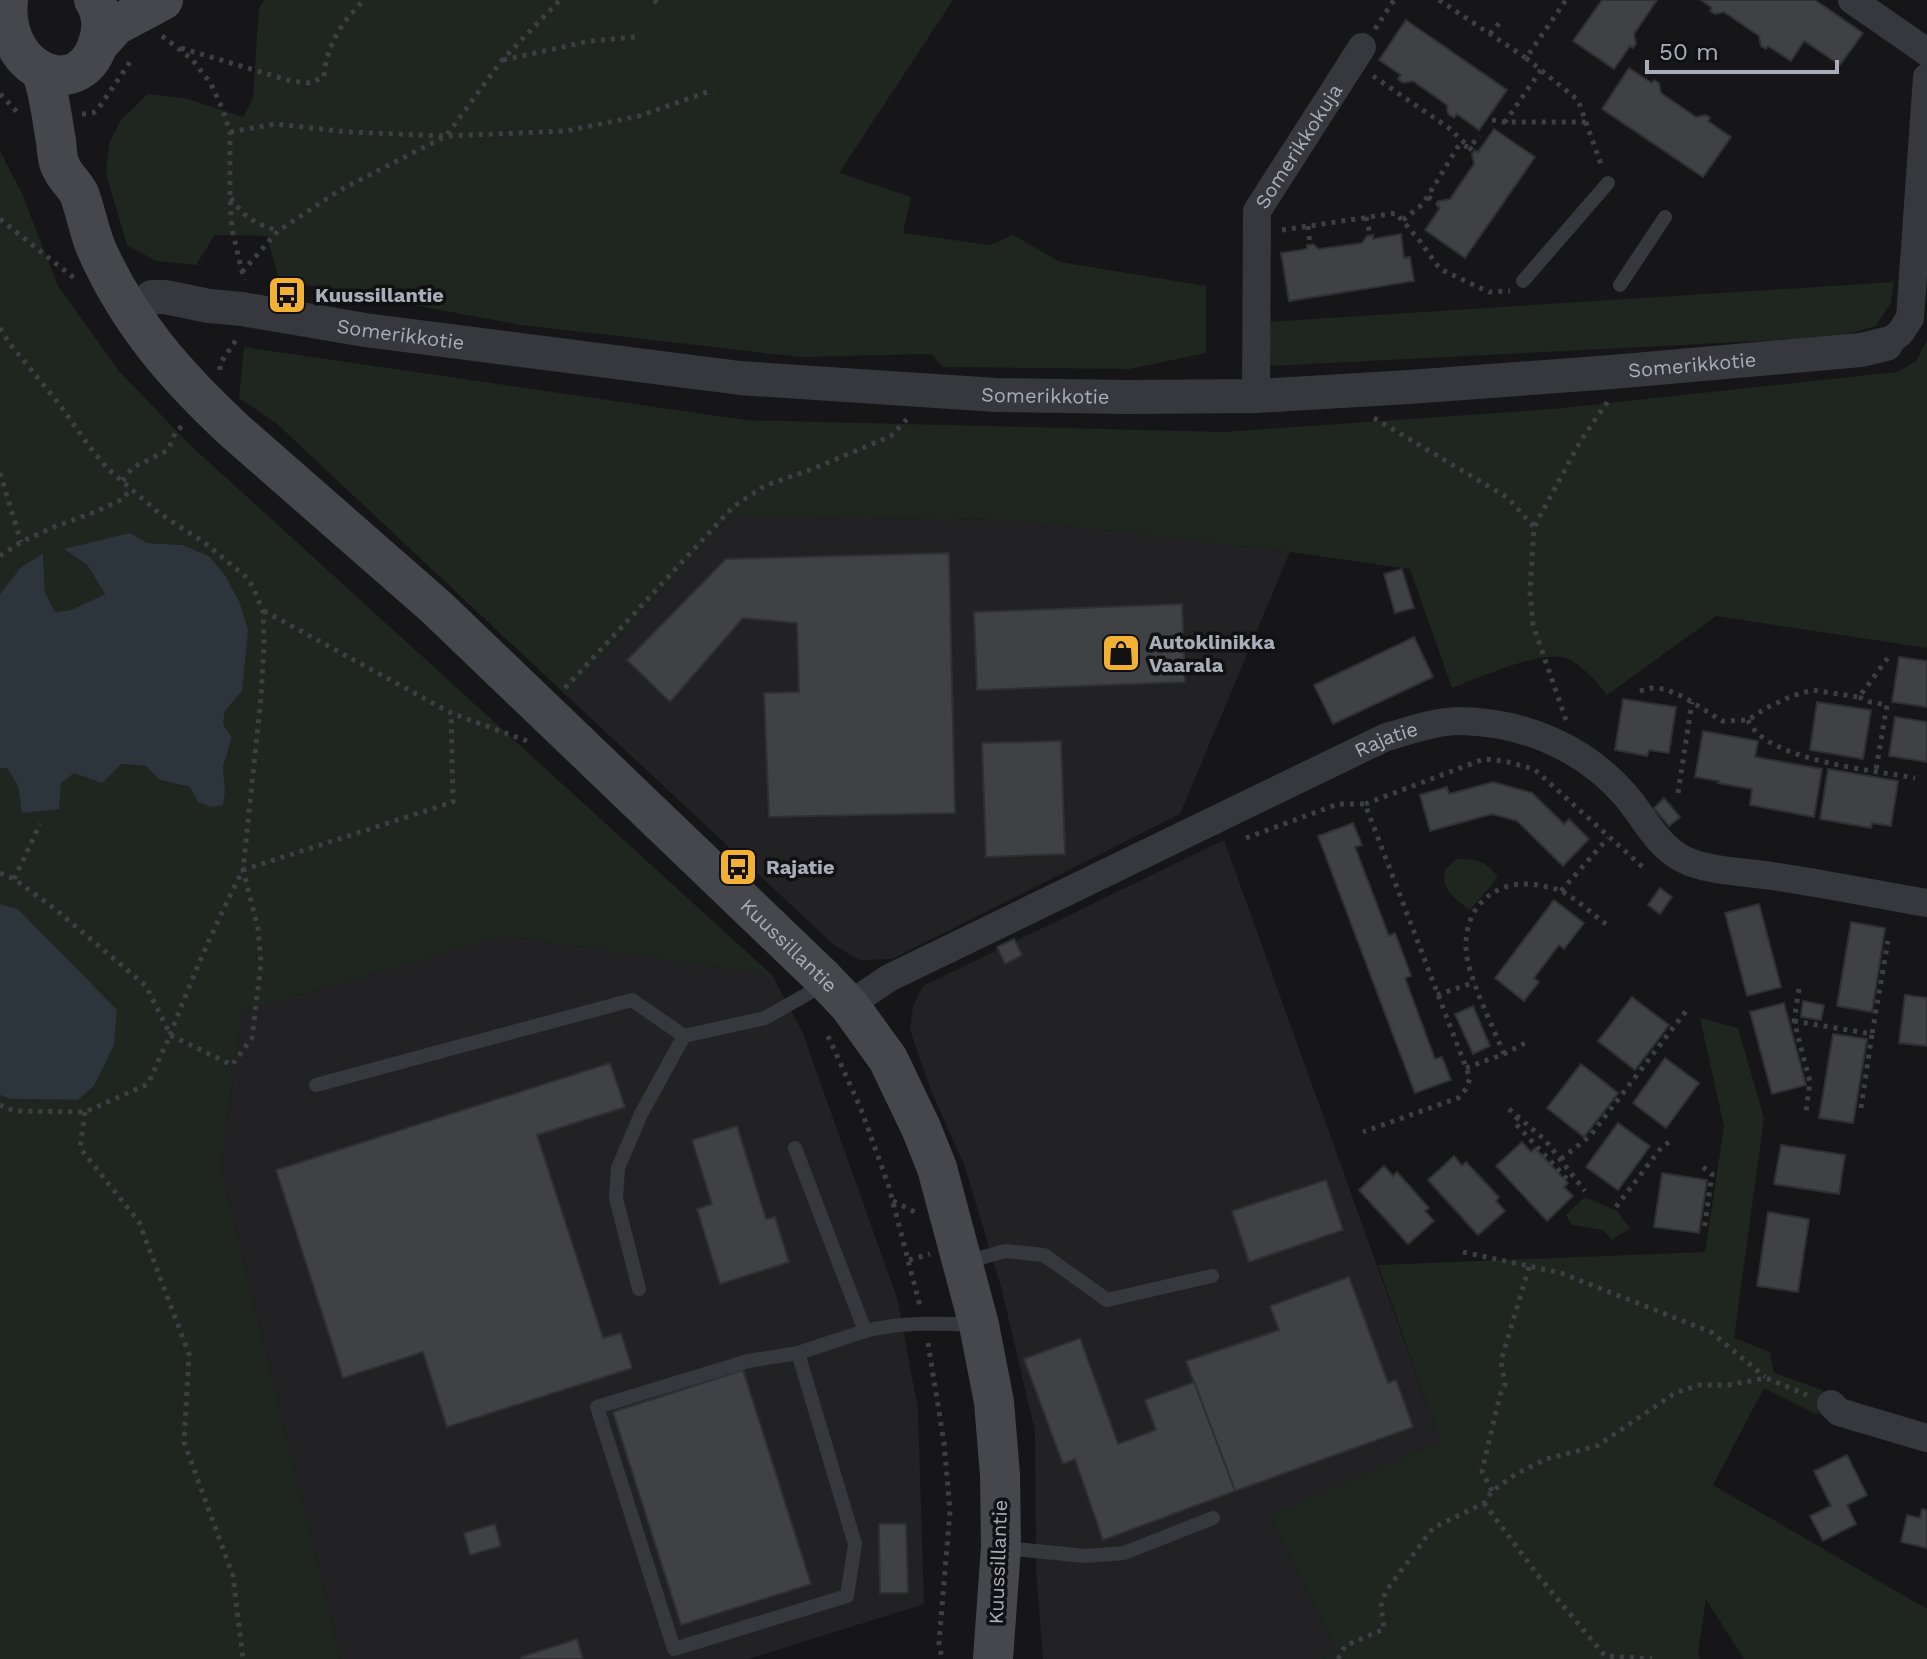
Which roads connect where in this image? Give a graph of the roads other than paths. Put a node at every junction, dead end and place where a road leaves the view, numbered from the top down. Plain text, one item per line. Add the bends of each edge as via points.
1 (8, 0) edge
2 (94, 0) edge
3 (1852, 0) edge
4 (0, 3) edge
5 (161, 16) edge
6 (2, 44) edge
7 (1927, 52) edge
8 (1358, 54) road end
9 (74, 62) junction
10 (1927, 77) edge
11 (1608, 183) road end
12 (1665, 217) dead end
13 (1523, 281) road end
14 (1620, 285) dead end
15 (132, 314) junction
16 (1886, 344) joint
17 (1256, 396) junction
18 (1927, 903) edge
19 (827, 992) junction
20 (684, 1036) junction
21 (316, 1085) dead end
22 (795, 1148) dead end
23 (949, 1258) junction
24 (1212, 1276) dead end
25 (639, 1289) dead end
26 (979, 1325) junction
27 (865, 1331) junction
28 (798, 1353) junction
29 (1831, 1404) road end
30 (1927, 1438) edge
31 (1213, 1518) dead end
32 (1001, 1547) junction
33 (993, 1659) edge

1 - 4 main road
1 - 6 main road
2 - 9 main road via 102,28
3 - 7 street
5 - 9 main road via 116,25
6 - 9 main road via 30,72
8 - 17 street, Somerikkokuja via 1257,211
9 - 15 main road via 50,99 60,166 79,193 96,247
10 - 16 street via 1910,318
11 - 13 lane
12 - 14 lane
15 - 17 street, Somerikkotie via 160,322 209,306 242,309 740,378 1011,395
15 - 19 main road, Kuussillantie via 166,362 207,405 436,607 538,726
16 - 17 street, Somerikkotie via 1612,372
18 - 19 street, Rajatie via 1682,859 1604,773 1579,754 1501,724 1458,721 1384,738 881,982
19 - 20 lane via 765,1018
19 - 23 main road, Kuussillantie via 888,1059 921,1128 937,1168
20 - 21 lane via 632,1000
20 - 25 lane via 618,1168 616,1198
22 - 27 lane
23 - 24 lane via 1005,1251 1044,1255 1107,1300
23 - 26 main road, Kuussillantie
26 - 27 lane via 925,1323
26 - 32 main road, Kuussillantie via 994,1402
27 - 28 lane
28 - 28 lane via 855,1544 847,1596 674,1649 597,1407 748,1361
29 - 30 street via 1839,1412
31 - 32 lane via 1124,1553 1085,1556
32 - 33 main road, Kuussillantie

